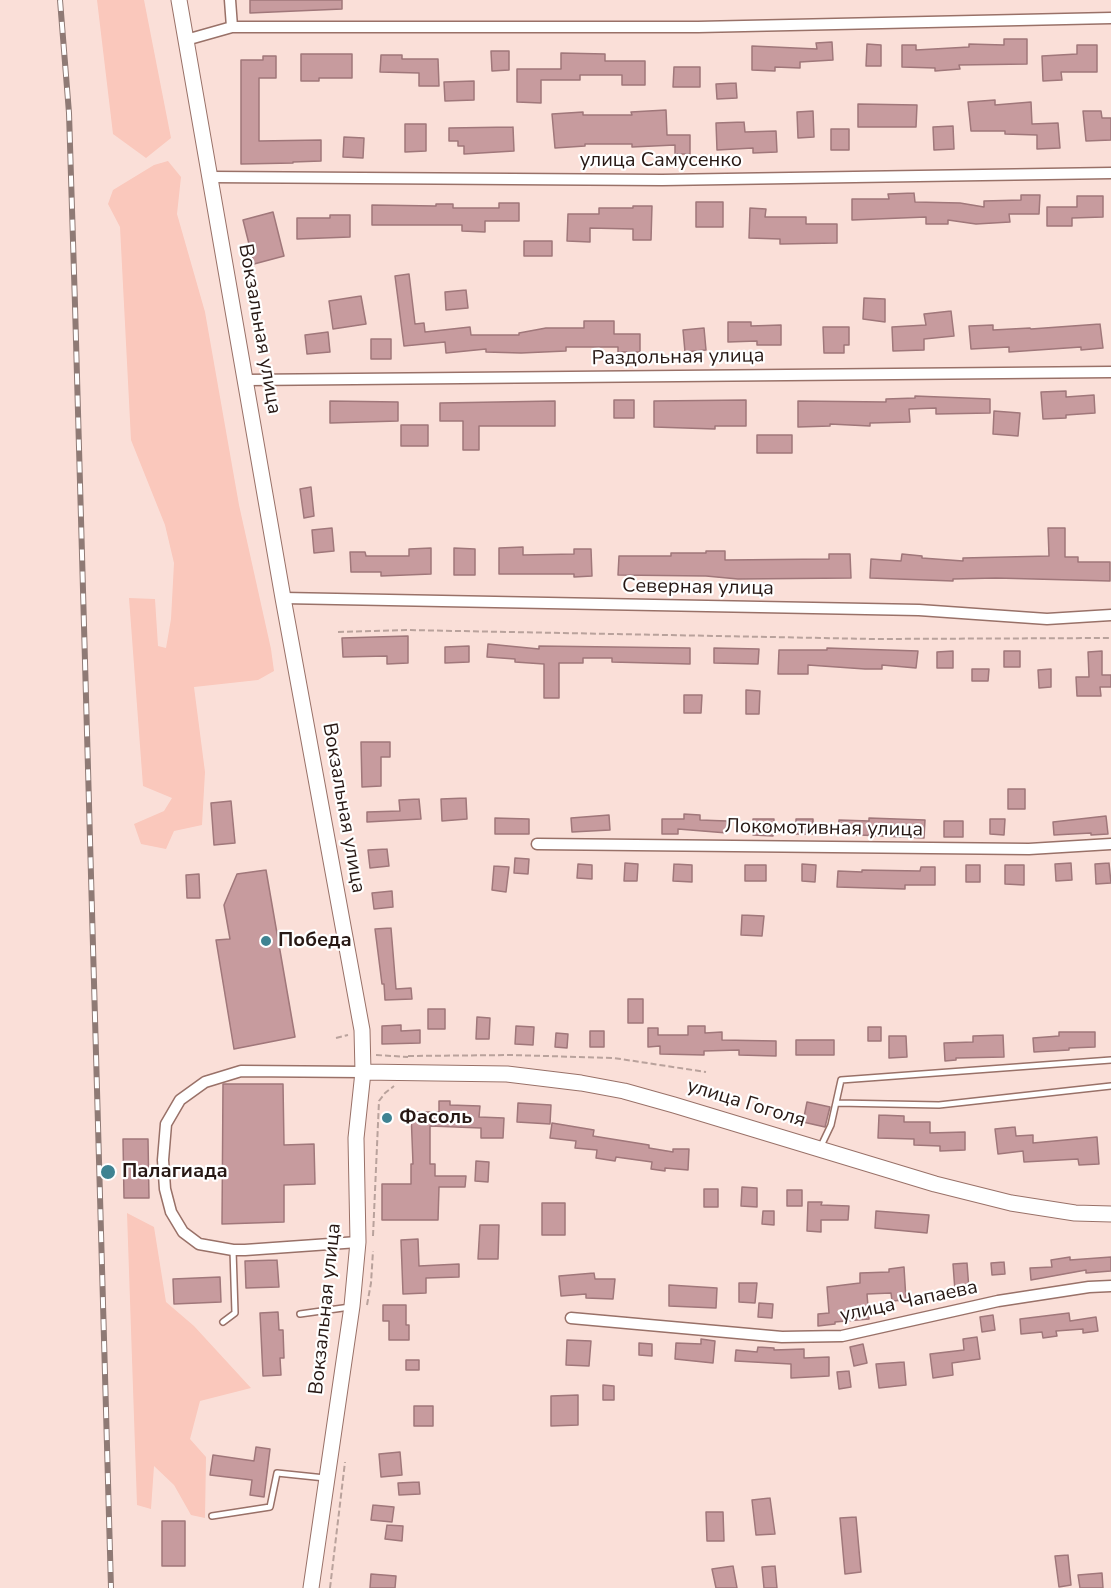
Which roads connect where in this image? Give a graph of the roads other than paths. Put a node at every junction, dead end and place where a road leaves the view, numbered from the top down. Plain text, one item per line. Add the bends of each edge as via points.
1 (179, 0) edge
2 (230, 0) edge
3 (1111, 18) edge
4 (232, 27) junction
5 (186, 40) junction
6 (1111, 173) edge
7 (211, 177) junction
8 (1111, 372) edge
9 (246, 380) junction
10 (283, 597) junction
11 (1111, 615) edge
12 (537, 844) dead end
13 (1111, 844) edge
14 (1111, 1060) edge
15 (363, 1072) junction
16 (1111, 1086) edge
17 (837, 1103) junction
18 (820, 1149) junction
19 (1111, 1214) edge
20 (358, 1242) junction
21 (233, 1250) junction
22 (1111, 1286) edge
23 (359, 1306) junction
24 (300, 1314) dead end
25 (571, 1318) dead end
26 (223, 1322) dead end
27 (327, 1478) junction
28 (212, 1516) dead end
29 (311, 1588) edge

1 - 5 main road, Вокзальная улица
2 - 4 street
3 - 4 street via 698,27
4 - 5 street
5 - 7 main road, Вокзальная улица
6 - 7 street, улица Самусенко via 662,180
7 - 9 main road, Вокзальная улица
8 - 9 street, Раздольная улица
9 - 10 main road, Вокзальная улица
10 - 11 street, Северная улица via 919,610 1047,620
10 - 15 main road, Вокзальная улица via 362,1030
12 - 13 street, Локомотивная улица via 1029,849
14 - 17 lane via 841,1080
15 - 18 main road, улица Гоголя via 507,1074 581,1083 624,1091
15 - 20 main road, Вокзальная улица via 356,1138
15 - 21 street via 241,1071 205,1082 180,1100 166,1124 163,1160 171,1212 183,1232 199,1244
16 - 17 lane via 939,1105
17 - 18 lane
18 - 19 main road, улица Гоголя via 1011,1203
20 - 21 street
20 - 23 main road, Вокзальная улица
21 - 26 lane via 235,1313
22 - 25 street, улица Чапаева via 998,1301 842,1336 782,1337
23 - 24 lane
23 - 27 main road, Вокзальная улица
27 - 28 lane via 277,1473 270,1507
27 - 29 main road, Вокзальная улица

